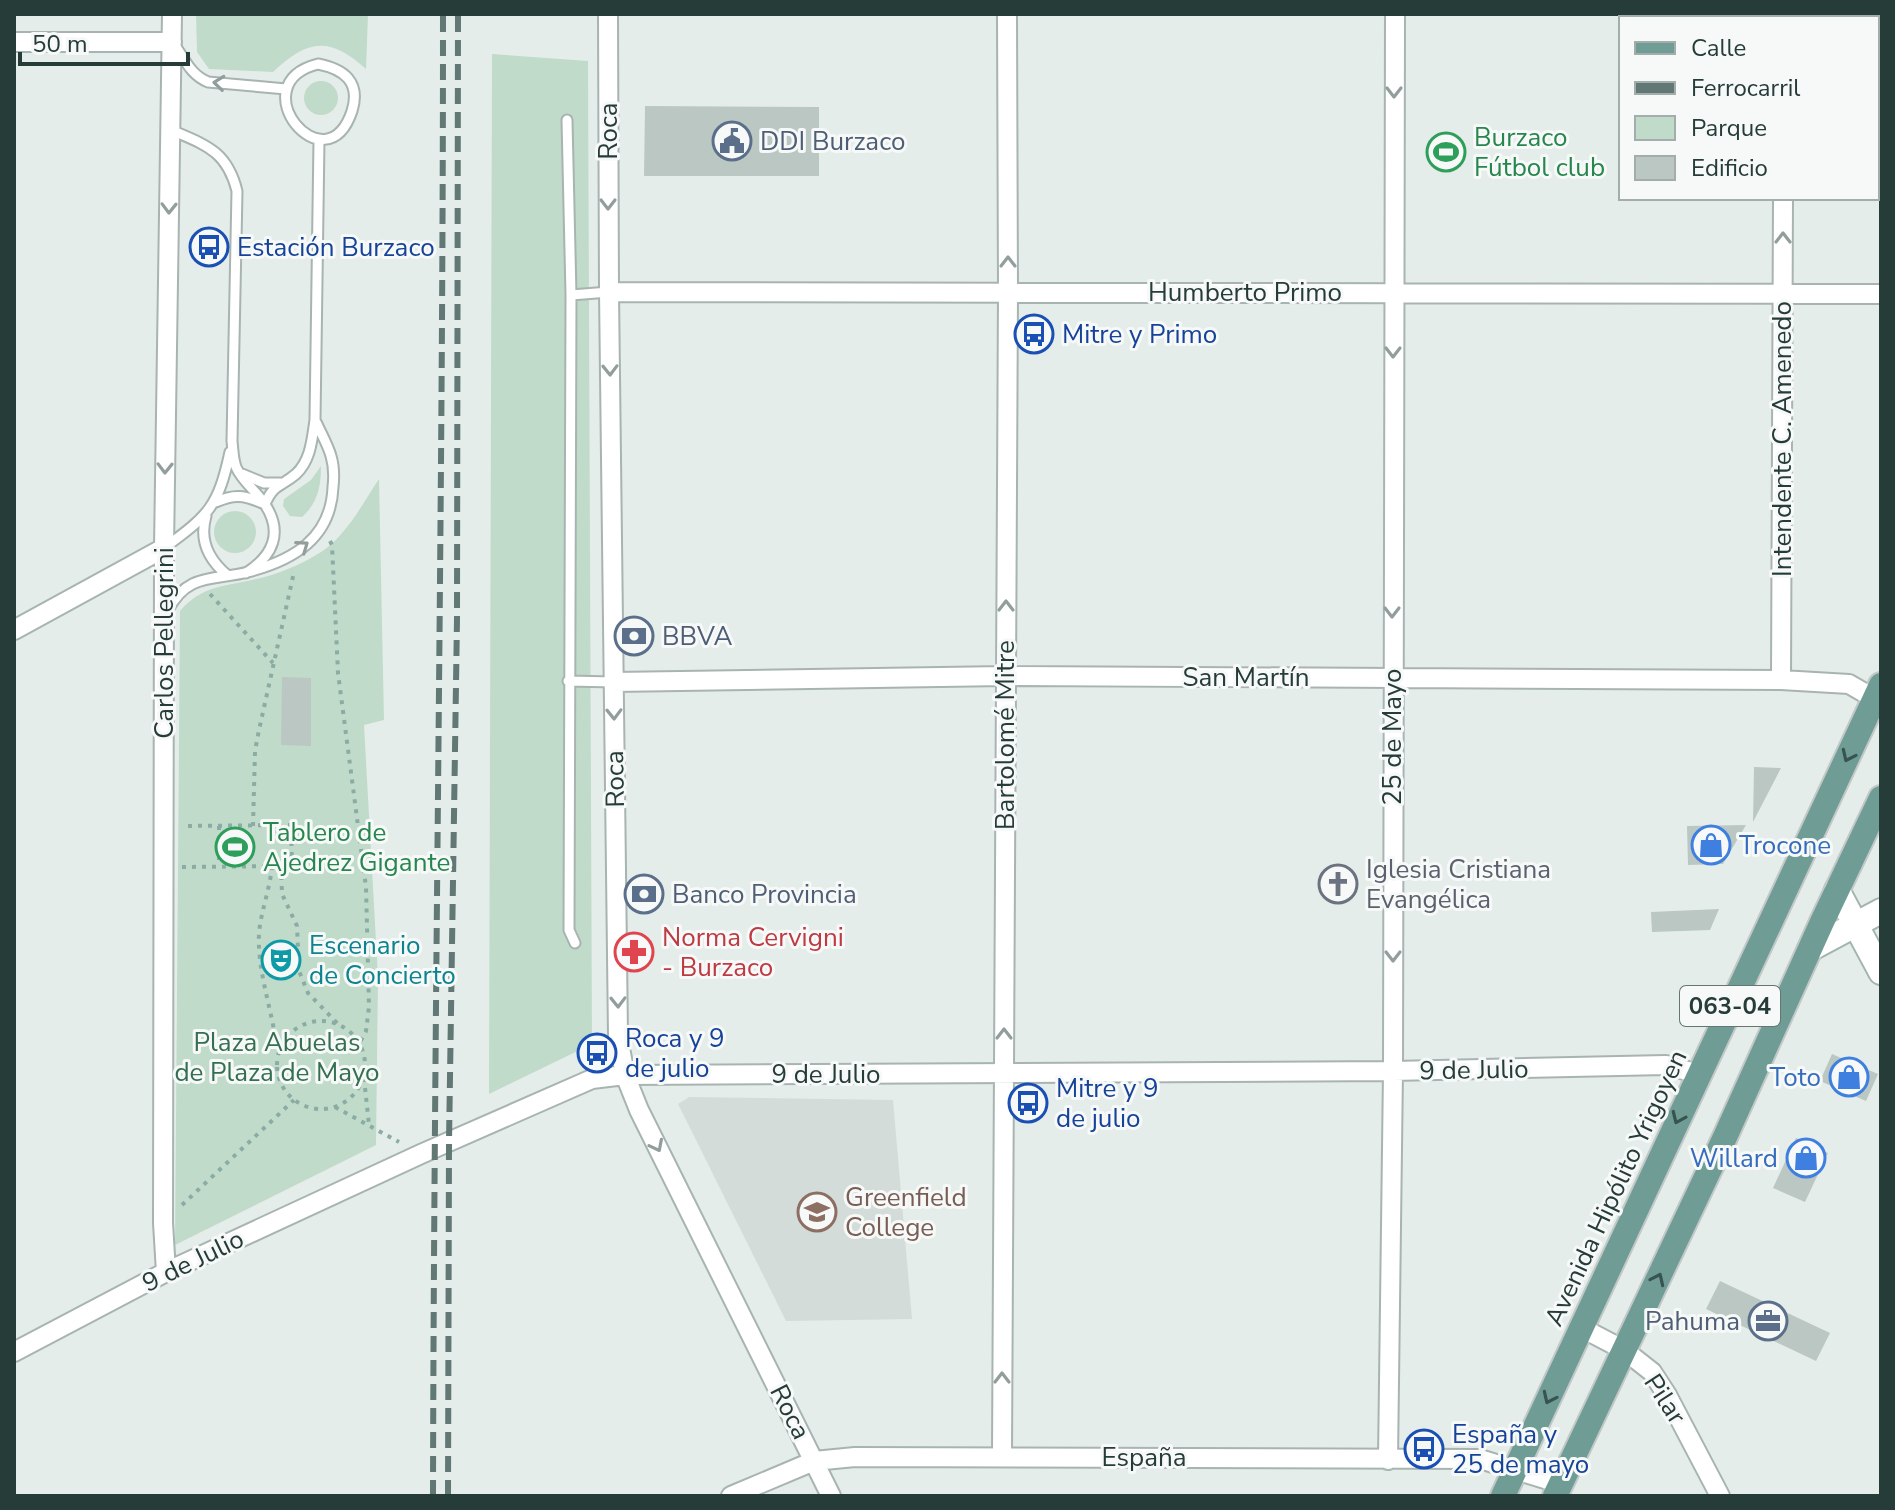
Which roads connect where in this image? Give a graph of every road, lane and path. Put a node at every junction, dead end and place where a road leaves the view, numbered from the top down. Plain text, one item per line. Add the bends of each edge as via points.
1 (172, 14) edge
2 (608, 14) edge
3 (1007, 14) edge
4 (1395, 14) edge
5 (14, 42) edge
6 (172, 42) junction
7 (286, 89) junction
8 (567, 120) dead end
9 (171, 130) junction
10 (319, 140) junction
11 (1783, 200) edge
12 (609, 292) junction
13 (1008, 292) junction
14 (1393, 292) junction
15 (1783, 292) junction
16 (1881, 294) edge
17 (571, 295) junction
18 (315, 420) junction
19 (232, 441) junction
20 (239, 472) junction
21 (280, 483) junction
22 (213, 503) junction
23 (265, 504) junction
24 (206, 516) junction
25 (321, 530) junction
26 (164, 548) junction
27 (299, 549) junction
28 (246, 573) junction
29 (227, 575) junction
30 (199, 582) junction
31 (165, 617) junction
32 (14, 630) edge
33 (273, 663) junction
34 (1005, 676) junction
35 (1392, 678) junction
36 (1781, 680) junction
37 (568, 681) junction
38 (614, 682) junction
39 (1878, 692) edge
40 (1881, 798) edge
41 (164, 826) junction
42 (219, 826) junction
43 (253, 826) junction
44 (219, 866) junction
45 (272, 866) junction
46 (281, 866) junction
47 (164, 867) junction
48 (1837, 890) junction
49 (1881, 911) edge
50 (1856, 925) junction
51 (575, 943) dead end
52 (1810, 949) junction
53 (1881, 972) edge
54 (341, 1027) junction
55 (359, 1044) junction
56 (278, 1056) junction
57 (1393, 1071) junction
58 (1004, 1074) junction
59 (1698, 1074) junction
60 (625, 1075) junction
61 (363, 1076) junction
62 (294, 1100) junction
63 (335, 1107) junction
64 (369, 1126) junction
65 (421, 1154) junction
66 (163, 1223) junction
67 (166, 1272) junction
68 (1582, 1328) junction
69 (1624, 1350) junction
70 (14, 1352) edge
71 (1002, 1456) junction
72 (1388, 1460) junction
73 (814, 1461) junction
74 (1516, 1469) junction
75 (1558, 1490) edge
76 (731, 1496) edge
77 (831, 1496) edge
78 (1503, 1496) edge
79 (1720, 1496) edge

1 - 6 street, Carlos Pellegrini
2 -> 12 street, Roca
13 -> 3 street, Bartolomé Mitre
4 -> 14 street, 25 de Mayo
5 - 6 street
7 -> 6 lane via 208,82 197,77
6 - 9 street, Carlos Pellegrini
7 - 10 lane via 295,125
7 - 10 lane via 302,68 318,64 335,67 349,78 355,92 347,123 334,136
8 - 17 lane
9 - 19 lane via 222,156 237,191
9 -> 26 street, Carlos Pellegrini
10 - 18 lane
15 -> 11 street, Intendente C. Amenedo
12 - 13 street, Humberto Primo
12 - 17 lane
12 -> 38 street, Roca
13 - 14 street, Humberto Primo
34 -> 13 street, Bartolomé Mitre
14 - 15 street, Humberto Primo
14 -> 35 street, 25 de Mayo
15 - 16 street, Humberto Primo
15 - 36 street, Intendente C. Amenedo
17 - 37 lane
18 - 21 lane via 303,466
18 - 25 lane via 332,458 334,482 333,501
19 - 20 lane
19 - 22 lane via 222,489
20 - 21 lane via 264,483
20 - 23 lane
21 - 23 lane
22 - 23 lane via 245,496
22 - 24 lane
23 - 28 lane via 274,525 272,544 264,561
24 - 26 lane
24 - 29 lane via 206,547 213,564
27 -> 25 lane
25 - 55 path via 332,545 338,673 366,887 369,1007
26 - 31 street, Carlos Pellegrini
26 - 32 street
27 - 28 lane
27 - 33 path
28 - 29 lane
29 - 30 lane
30 - 31 lane via 186,587
30 - 33 path
31 - 41 street, Carlos Pellegrini
33 - 43 path via 255,751
34 - 35 street, San Martín
34 - 38 street, San Martín
58 -> 34 street, Bartolomé Mitre
35 - 36 street, San Martín
35 -> 57 street, 25 de Mayo
36 - 39 street, San Martín via 1849,684
37 - 38 lane
37 - 51 lane via 569,930
38 -> 60 street, Roca via 618,1037
39 -> 59 main road, Avenida Hipólito Yrigoyen / 063-04
40 - 48 main road, 063-04
41 - 42 path
41 - 47 street, Carlos Pellegrini
42 - 43 path
42 - 44 path
43 - 46 path via 291,825 292,866
44 - 45 path
44 - 47 path
45 - 46 path
45 - 56 path via 259,933
46 - 54 path via 282,894 297,926 299,971 308,993
47 - 66 street, Carlos Pellegrini
48 - 50 street
48 - 52 main road, 063-04
49 - 50 street
50 - 52 street
50 - 53 street
69 -> 52 main road, 063-04
54 - 55 path
54 - 56 path via 327,1022 299,1027
55 - 61 path
56 - 62 path via 278,1077
57 - 58 street, 9 de Julio
57 - 59 street, 9 de Julio via 1666,1065
57 - 72 street, 25 de Mayo
58 - 60 street, 9 de Julio
71 -> 58 street, Bartolomé Mitre
59 -> 68 main road, Avenida Hipólito Yrigoyen / 063-04
60 - 65 street, 9 de Julio via 592,1079
60 -> 73 street, Roca
61 - 63 path via 358,1089
61 - 64 path
62 - 63 path via 306,1107
62 - 66 path
63 - 64 path
64 - 65 path
65 - 67 street, 9 de Julio
66 - 67 street, Carlos Pellegrini
67 - 70 street, 9 de Julio
68 - 69 street, Pilar
68 -> 74 main road, Avenida Hipólito Yrigoyen / 063-04
69 - 75 main road, 063-04
69 - 79 street, Pilar via 1652,1372
71 - 72 street, España
71 - 73 street, España
72 - 74 street, España via 1480,1459
73 - 76 street, España
73 - 77 street, Roca
74 - 75 street, España
74 - 78 main road, Avenida Hipólito Yrigoyen / 063-04

